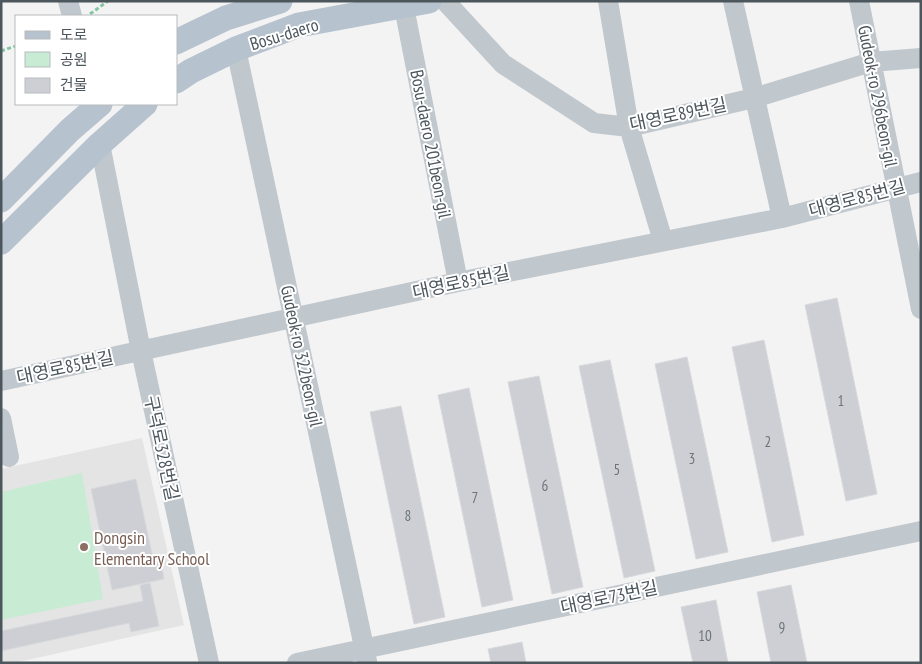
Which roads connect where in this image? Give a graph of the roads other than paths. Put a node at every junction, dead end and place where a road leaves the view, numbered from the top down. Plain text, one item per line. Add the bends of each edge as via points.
1 (68, 1) edge
2 (280, 1) edge
3 (345, 1) edge
4 (428, 1) edge
5 (445, 1) edge
6 (608, 1) edge
7 (732, 1) edge
8 (859, 1) edge
9 (404, 7) junction
10 (225, 10) edge
11 (72, 15) edge
12 (299, 25) junction
13 (178, 41) edge
14 (236, 49) junction
15 (921, 58) edge
16 (871, 62) junction
17 (178, 80) edge
18 (754, 98) junction
19 (144, 105) edge
20 (95, 106) edge
21 (629, 127) junction
22 (100, 144) junction
23 (921, 182) edge
24 (896, 188) junction
25 (1, 200) edge
26 (782, 218) junction
27 (663, 241) junction
28 (1, 242) edge
29 (458, 282) junction
30 (921, 309) edge
31 (293, 318) junction
32 (141, 351) junction
33 (1, 381) edge
34 (1, 418) edge
35 (9, 457) dead end
36 (921, 531) edge
37 (366, 656) edge
38 (209, 663) edge
39 (297, 663) edge

1 - 11 street
2 - 10 main road, Bosu-daero
3 - 12 main road
4 - 9 main road, Bosu-daero
5 - 21 street, 대영로89번길 via 502,64 594,123
6 - 21 street
7 - 18 street
8 - 16 street, Gudeok-ro 296beon-gil
9 - 12 main road, Bosu-daero
9 - 29 street, Bosu-daero 201beon-gil
10 - 13 main road, Bosu-daero
12 - 14 main road, Bosu-daero
14 - 17 main road, Bosu-daero
14 - 31 street, Gudeok-ro 322beon-gil
15 - 16 street, 대영로89번길
16 - 18 street, 대영로89번길
16 - 24 street, Gudeok-ro 296beon-gil
18 - 21 street, 대영로89번길
18 - 26 street
19 - 22 main road
20 - 25 main road
21 - 27 street
22 - 28 main road
22 - 32 street, 구덕로328번길
23 - 24 street, 대영로85번길
24 - 26 street, 대영로85번길
24 - 30 street, Gudeok-ro 296beon-gil
26 - 27 street, 대영로85번길
27 - 29 street, 대영로85번길
29 - 31 street, 대영로85번길
31 - 32 street, 대영로85번길
31 - 37 street, Gudeok-ro 322beon-gil
32 - 33 street, 대영로85번길
32 - 38 street, 구덕로328번길
34 - 35 street
36 - 37 street, 대영로73번길
37 - 39 street, 대영로73번길

